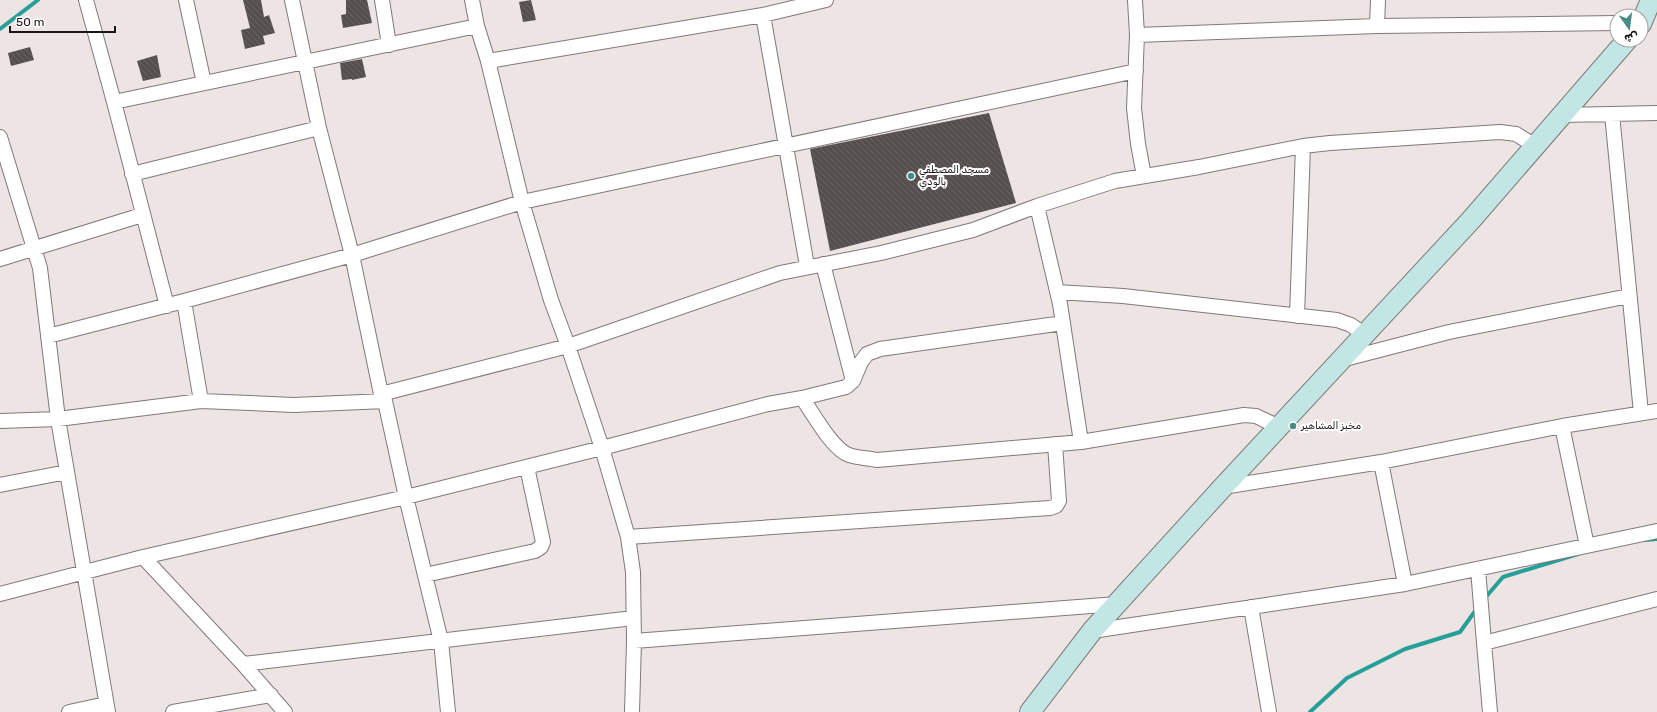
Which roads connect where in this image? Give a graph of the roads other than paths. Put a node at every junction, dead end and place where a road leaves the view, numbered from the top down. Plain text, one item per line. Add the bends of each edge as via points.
1 (86, 0) edge
2 (186, 0) edge
3 (292, 0) edge
4 (382, 0) edge
5 (472, 0) edge
6 (826, 0) edge
7 (1135, 0) edge
8 (1378, 0) edge
9 (790, 4) edge
10 (763, 16) junction
11 (1609, 23) edge
12 (477, 26) junction
13 (1377, 26) junction
14 (1137, 35) junction
15 (389, 45) junction
16 (1620, 48) edge
17 (488, 61) junction
18 (305, 62) junction
19 (1136, 70) junction
20 (204, 83) junction
21 (114, 102) junction
22 (1657, 113) edge
23 (1612, 114) junction
24 (1562, 115) junction
25 (319, 128) junction
26 (0, 138) edge
27 (786, 145) junction
28 (1303, 146) junction
29 (1535, 146) junction
30 (132, 174) junction
31 (1144, 176) junction
32 (522, 202) junction
33 (1037, 206) junction
34 (142, 215) junction
35 (35, 248) junction
36 (352, 255) junction
37 (0, 259) edge
38 (823, 264) junction
39 (807, 266) junction
40 (1057, 292) junction
41 (1630, 296) junction
42 (184, 301) junction
43 (167, 306) junction
44 (1297, 316) junction
45 (1063, 324) junction
46 (1365, 335) junction
47 (48, 336) junction
48 (568, 346) junction
49 (1341, 360) junction
50 (853, 381) junction
51 (383, 397) junction
52 (802, 398) junction
53 (201, 401) junction
54 (1657, 410) edge
55 (1641, 413) junction
56 (58, 419) junction
57 (0, 421) edge
58 (1562, 426) junction
59 (1279, 427) junction
60 (1081, 442) junction
61 (1055, 444) junction
62 (602, 448) junction
63 (1381, 462) junction
64 (527, 467) junction
65 (67, 472) junction
66 (0, 485) edge
67 (1223, 487) junction
68 (406, 497) junction
69 (1657, 531) edge
70 (628, 538) junction
71 (1586, 546) junction
72 (143, 557) junction
73 (1478, 569) junction
74 (84, 573) junction
75 (425, 575) junction
76 (1406, 584) junction
77 (0, 594) edge
78 (1657, 599) edge
79 (1117, 604) junction
80 (1251, 607) junction
81 (634, 618) junction
82 (1092, 631) junction
83 (441, 641) junction
84 (634, 641) junction
85 (1484, 643) junction
86 (243, 664) junction
87 (271, 695) junction
88 (107, 708) edge
89 (69, 712) edge
90 (173, 712) edge
91 (286, 712) edge
92 (448, 712) edge
93 (632, 712) edge
94 (1030, 712) edge
95 (1269, 712) edge
96 (1490, 712) edge

1 - 21 street
2 - 20 street
3 - 18 street
4 - 15 street
5 - 12 street
6 - 9 street
7 - 14 street
8 - 13 street
9 - 10 street
10 - 17 street
10 - 27 street
11 - 13 street
12 - 15 street
12 - 17 street
13 - 14 street
14 - 19 street
15 - 18 street
16 - 24 street
17 - 32 street
18 - 20 street
18 - 25 street
19 - 27 street
19 - 31 street via 1134,108
20 - 21 street
21 - 30 street
22 - 23 street
23 - 24 street
23 - 41 street
24 - 29 street
25 - 30 street
25 - 36 street
26 - 35 street
27 - 32 street
27 - 39 street
28 - 29 street via 1500,132 1516,134
28 - 31 street
28 - 44 street
29 - 46 street via 1472,220
30 - 34 street
31 - 33 street via 1115,181
32 - 36 street
32 - 48 street via 551,300
33 - 38 street via 973,230 881,253
33 - 40 street
34 - 35 street
34 - 43 street
35 - 37 street
35 - 47 street via 40,268
36 - 42 street
36 - 51 street
38 - 39 street
38 - 50 street
39 - 48 street
40 - 44 street via 1123,296
40 - 45 street
41 - 49 street via 1449,332
41 - 55 street
42 - 43 street
42 - 53 street
43 - 47 street
44 - 46 street via 1337,320 1351,325
45 - 50 street via 880,349 867,354
45 - 60 street
46 - 49 street
47 - 56 street
48 - 51 street
48 - 62 street
49 - 59 street
50 - 52 street via 846,388
51 - 53 street via 294,405
51 - 68 street
52 - 61 street via 833,442 849,455 877,460
52 - 62 street via 768,404
53 - 56 street
54 - 55 street
55 - 58 street
56 - 57 street
56 - 65 street
58 - 63 street
58 - 71 street
59 - 60 street via 1256,416 1244,414
59 - 67 street
60 - 61 street
61 - 70 street via 1059,501 1056,506 1050,508
62 - 64 street
62 - 70 street
63 - 67 street
63 - 76 street
64 - 68 street
64 - 75 street via 541,547 535,551
65 - 66 street
65 - 74 street
67 - 79 street
68 - 72 street
68 - 75 street
69 - 71 street
70 - 81 street via 633,572
71 - 73 street
72 - 74 street
72 - 86 street
73 - 76 street
73 - 85 street
74 - 77 street
74 - 88 street
75 - 83 street
76 - 80 street
78 - 85 street
79 - 82 street
79 - 84 street
80 - 82 street
80 - 95 street
81 - 83 street
81 - 84 street
82 - 94 street
83 - 86 street
83 - 92 street
84 - 93 street
85 - 96 street
86 - 87 street
87 - 90 street
87 - 91 street
88 - 89 street

